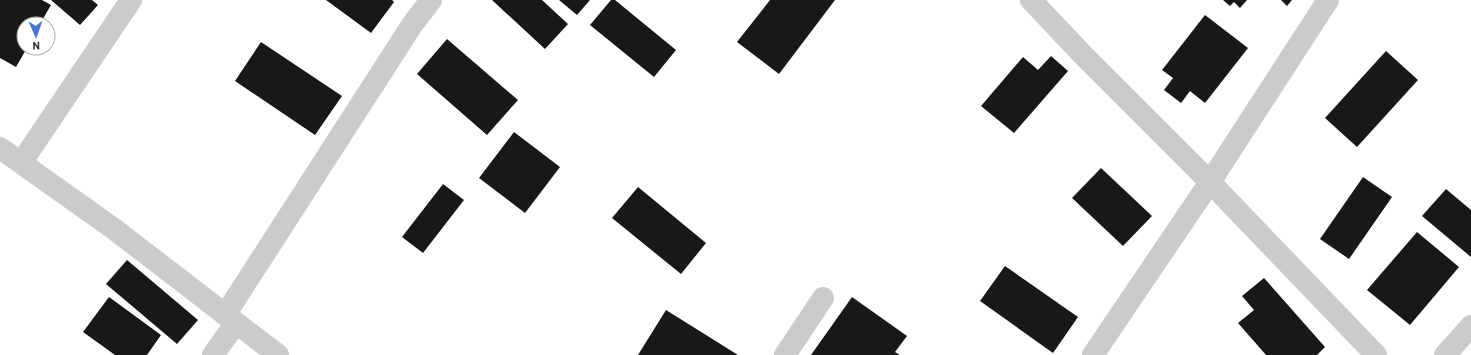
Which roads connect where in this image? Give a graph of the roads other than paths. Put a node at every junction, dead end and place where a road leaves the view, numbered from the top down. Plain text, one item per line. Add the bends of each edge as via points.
1 (131, 0) edge
2 (431, 0) edge
3 (1328, 0) edge
4 (1035, 2) edge
5 (0, 148) edge
6 (22, 163) junction
7 (1210, 182) junction
8 (823, 298) dead end
9 (230, 319) junction
10 (1471, 326) edge
11 (213, 355) edge
12 (278, 355) edge
13 (785, 355) edge
14 (1093, 355) edge
15 (1376, 355) edge
16 (1445, 355) edge

1 - 6 street
2 - 9 street via 412,25
3 - 7 street
4 - 7 street via 1083,55
5 - 6 street
6 - 9 street via 114,229
7 - 14 street
7 - 15 street
8 - 13 street
9 - 11 street
9 - 12 street
10 - 16 street

